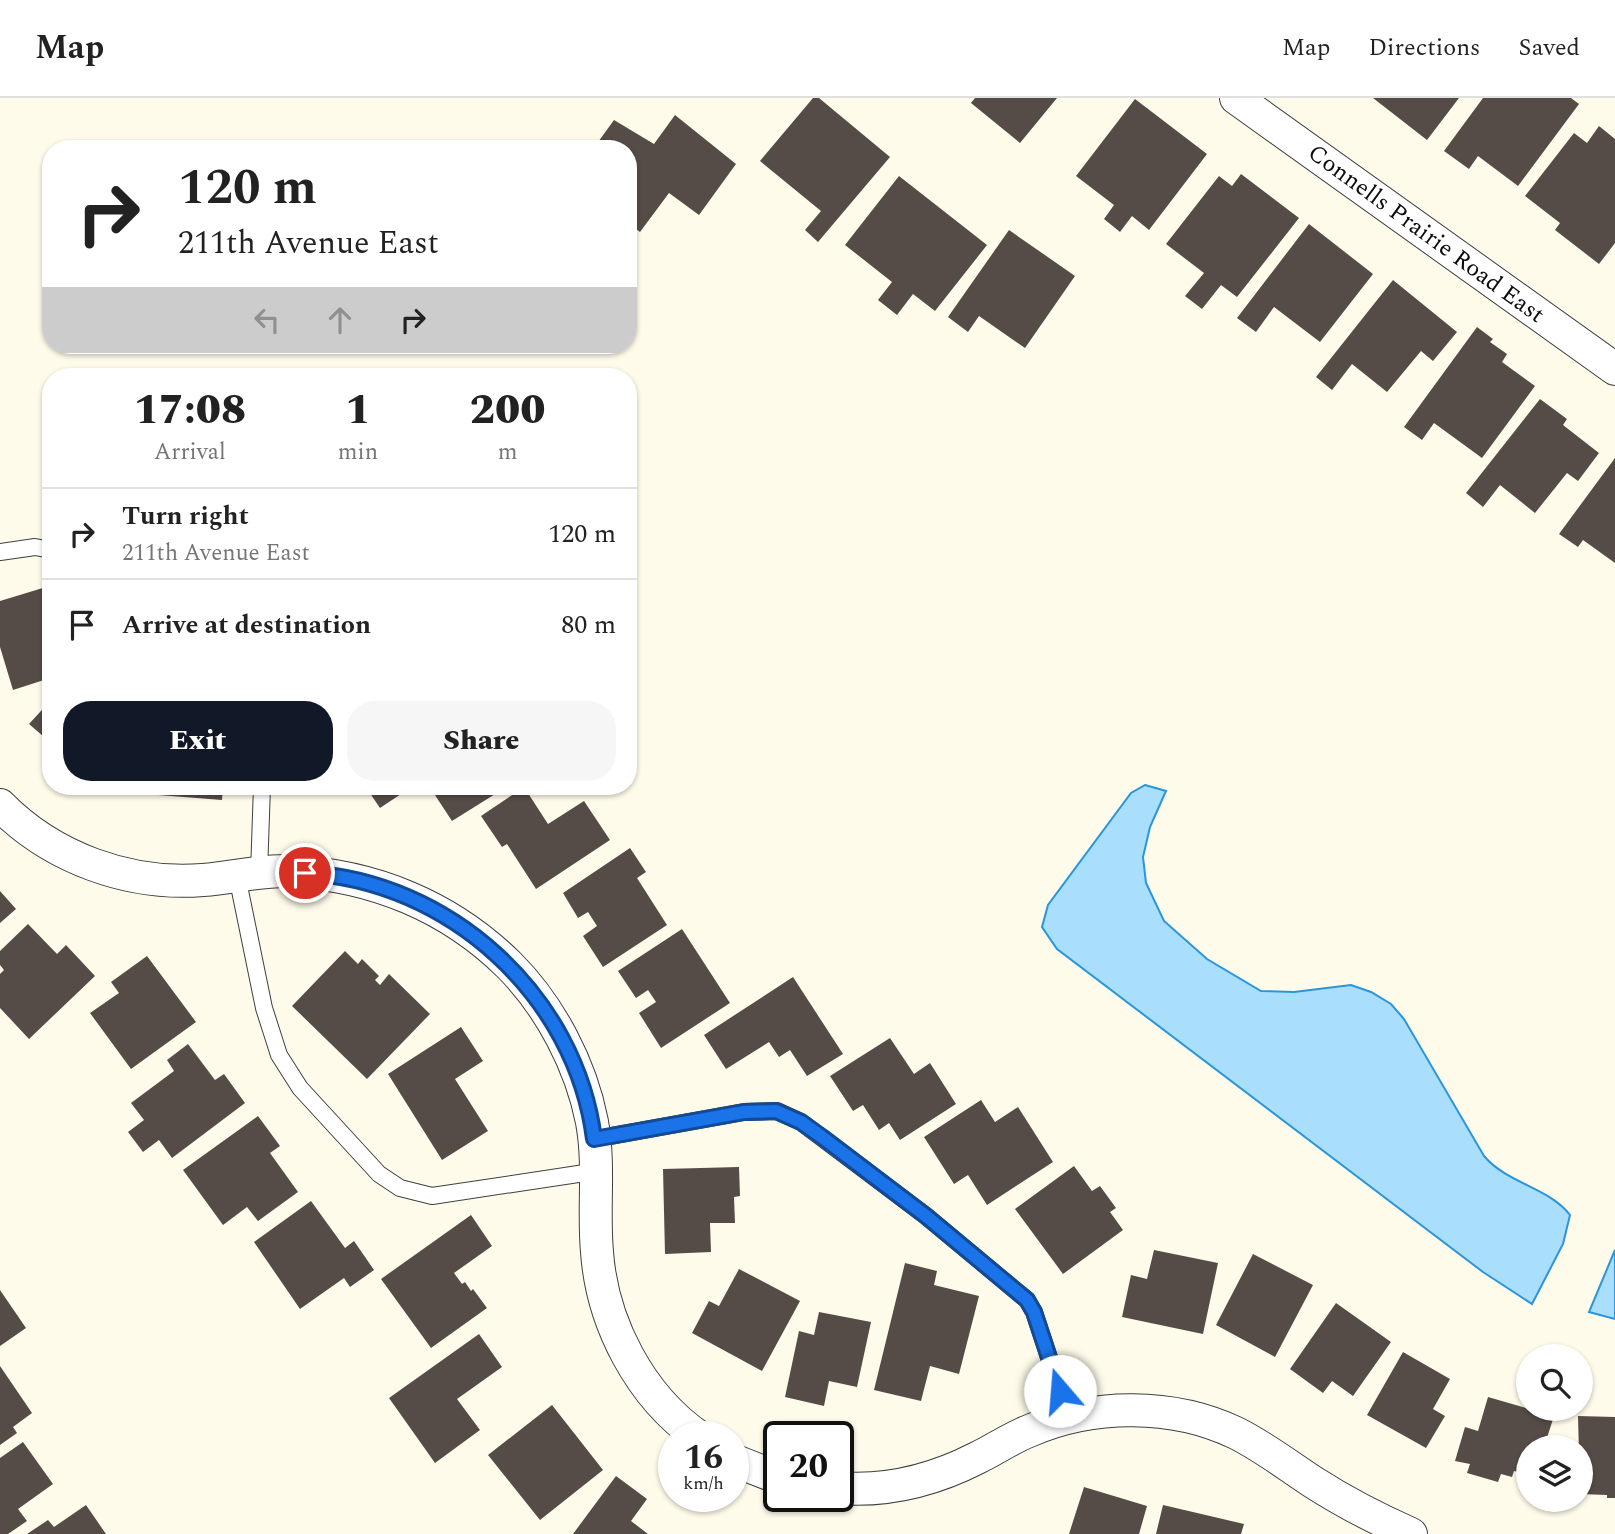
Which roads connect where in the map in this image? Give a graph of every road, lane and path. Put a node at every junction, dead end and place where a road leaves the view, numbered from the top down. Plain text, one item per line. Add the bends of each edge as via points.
1 (1236, 98) edge
2 (1615, 369) edge
3 (42, 548) edge
4 (0, 552) edge
5 (261, 795) edge
6 (0, 805) edge
7 (248, 874) junction
8 (594, 1139) junction
9 (598, 1171) junction
10 (1069, 1418) junction
11 (681, 1421) edge
12 (854, 1489) edge
13 (1411, 1534) edge

1 - 2 street, Connells Prairie Road East
3 - 4 lane
5 - 7 lane
6 - 7 street via 47,843 92,865 131,876 171,881
7 - 8 street via 324,874 372,883 413,898 474,934 510,966 544,1008 584,1091
7 - 9 lane via 264,1008 279,1055 300,1088 379,1174 400,1188 432,1196
8 - 9 street
8 - 10 lane via 744,1112 776,1111 801,1122 1027,1300
9 - 11 street via 596,1251 613,1325 635,1369
10 - 12 street via 1028,1431 935,1477
10 - 13 street via 1111,1411 1161,1412 1196,1419 1234,1433 1378,1520

